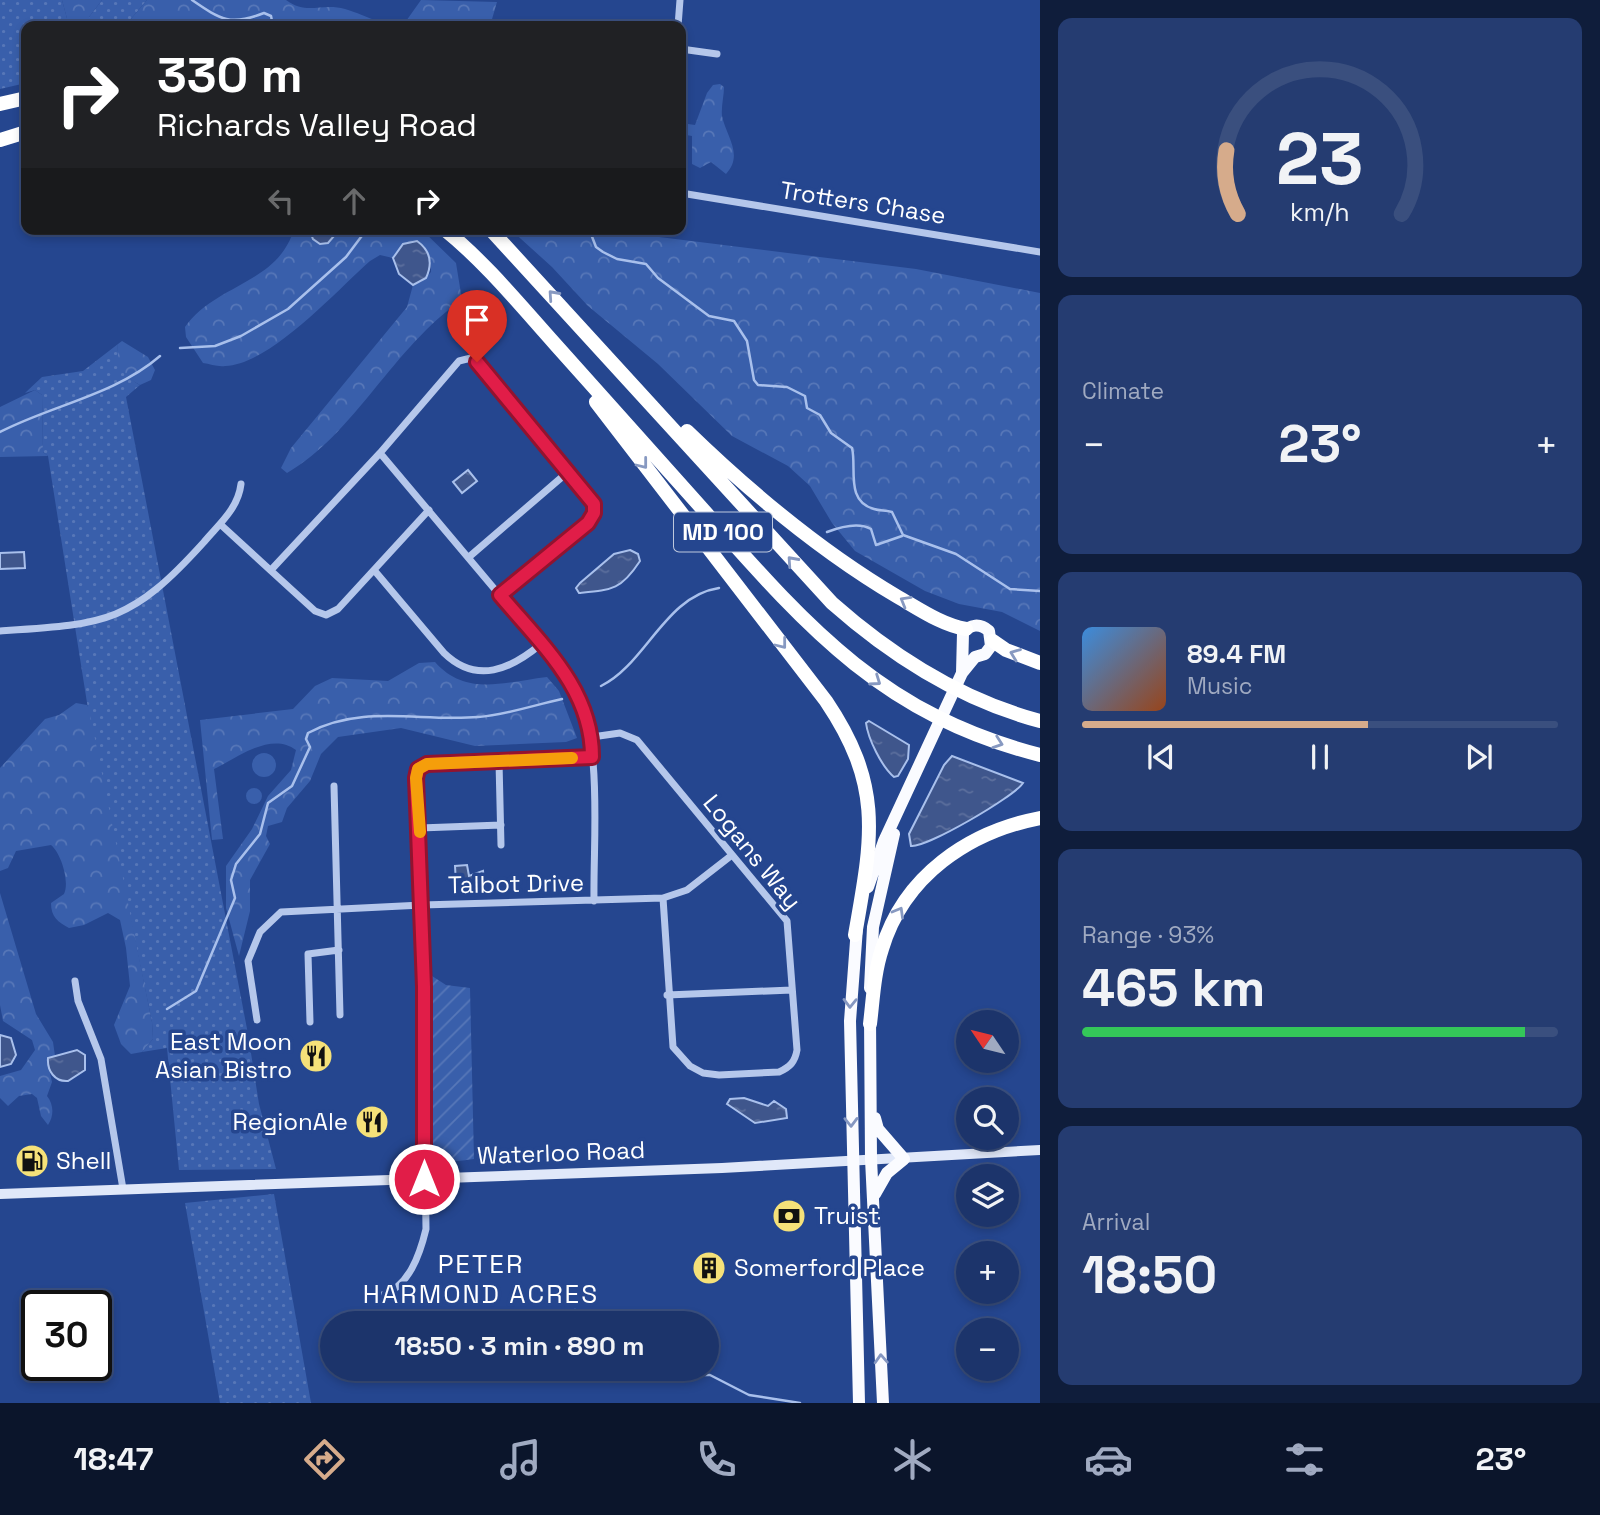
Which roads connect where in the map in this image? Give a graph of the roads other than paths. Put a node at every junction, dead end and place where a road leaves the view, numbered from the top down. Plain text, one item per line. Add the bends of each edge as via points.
1 (680, 0) edge
2 (678, 21) edge
3 (686, 50) edge
4 (717, 54) dead end
5 (21, 99) edge
6 (0, 104) edge
7 (21, 133) edge
8 (0, 139) edge
9 (686, 193) edge
10 (450, 235) edge
11 (496, 235) edge
12 (1040, 252) edge
13 (543, 331) junction
14 (599, 346) junction
15 (380, 453) junction
16 (569, 471) junction
17 (241, 484) dead end
18 (429, 510) junction
19 (220, 524) junction
20 (469, 556) junction
21 (271, 570) junction
22 (374, 570) junction
23 (500, 595) junction
24 (966, 629) junction
25 (0, 631) edge
26 (993, 641) junction
27 (541, 645) junction
28 (970, 654) junction
29 (1040, 663) edge
30 (1040, 721) edge
31 (592, 737) junction
32 (1040, 755) edge
33 (592, 757) junction
34 (499, 762) junction
35 (334, 786) dead end
36 (907, 794) junction
37 (1040, 818) edge
38 (501, 825) junction
39 (420, 828) junction
40 (501, 845) dead end
41 (732, 855) junction
42 (663, 898) junction
43 (594, 901) junction
44 (422, 905) junction
45 (339, 908) junction
46 (855, 935) junction
47 (340, 950) junction
48 (75, 981) dead end
49 (792, 990) junction
50 (667, 995) junction
51 (340, 1015) dead end
52 (257, 1020) dead end
53 (310, 1022) dead end
54 (870, 1024) junction
55 (871, 1107) junction
56 (1040, 1150) edge
57 (871, 1159) junction
58 (904, 1159) junction
59 (852, 1160) junction
60 (424, 1179) junction
61 (123, 1189) junction
62 (0, 1194) edge
63 (873, 1198) junction
64 (382, 1295) dead end
65 (859, 1403) edge
66 (883, 1403) edge

1 - 2 street
3 - 4 street
5 - 6 highway
7 - 8 highway
9 - 12 street, Trotters Chase
10 - 13 highway, MD 100
14 -> 11 highway, MD 100
13 -> 32 highway, MD 100 via 808,626 870,677 924,711
13 -> 46 highway via 826,701 852,746 861,766 871,817
24 -> 14 highway via 948,625 912,605 808,538 741,482
30 -> 14 highway, MD 100 via 939,681 889,650 832,603
15 - 16 street via 458,361 471,359
15 - 18 street
15 - 21 street
16 - 20 street
16 - 23 street via 594,504 592,518
17 - 19 street via 236,504
18 - 20 street
18 - 22 street
19 - 21 street
19 - 25 street via 174,575 131,608 73,626
20 - 23 street
21 - 22 street via 315,611 326,615 338,609
22 - 27 street via 458,664 497,671 512,667
23 - 27 street
24 - 26 main road via 981,626
24 - 28 main road via 961,638
26 - 28 main road via 985,654
29 -> 26 highway
27 - 31 street via 572,681
28 - 36 main road
31 - 33 street
31 - 41 street, Logans Way via 620,733 637,740
33 - 34 street
33 - 43 street
34 - 38 street
34 - 39 street via 427,764 418,769
35 - 45 street
36 - 46 main road via 884,841
36 - 54 main road via 873,927
54 -> 37 highway via 883,946 921,881 937,864 975,839 997,828
38 - 39 street
38 - 40 street
39 - 44 street
41 - 42 street, Talbot Drive via 687,890
41 - 49 street, Logans Way via 787,921
42 - 43 street, Talbot Drive
42 - 50 street, Logans Way
43 - 44 street, Talbot Drive
44 - 45 street, Talbot Drive
44 - 60 street
45 - 47 street
45 - 52 street, Talbot Drive via 281,912 267,922 248,961
46 -> 59 main road via 850,1021
47 - 51 street
47 - 53 street via 308,954
48 - 61 street via 101,1059
49 - 50 street
49 - 50 street, Logans Way via 797,1050 792,1064 779,1072 719,1075 690,1066 673,1047
54 - 55 main road
55 - 57 main road
55 - 58 main road via 878,1129
56 - 58 main road, Waterloo Road
57 - 58 main road, Waterloo Road
57 - 59 main road, Waterloo Road
57 - 63 main road
58 - 63 main road via 887,1173
59 - 60 main road, Waterloo Road
59 - 65 main road
60 - 61 main road, Waterloo Road
60 - 64 street via 426,1229 420,1251 401,1283
61 - 62 main road, Waterloo Road
66 -> 63 main road

